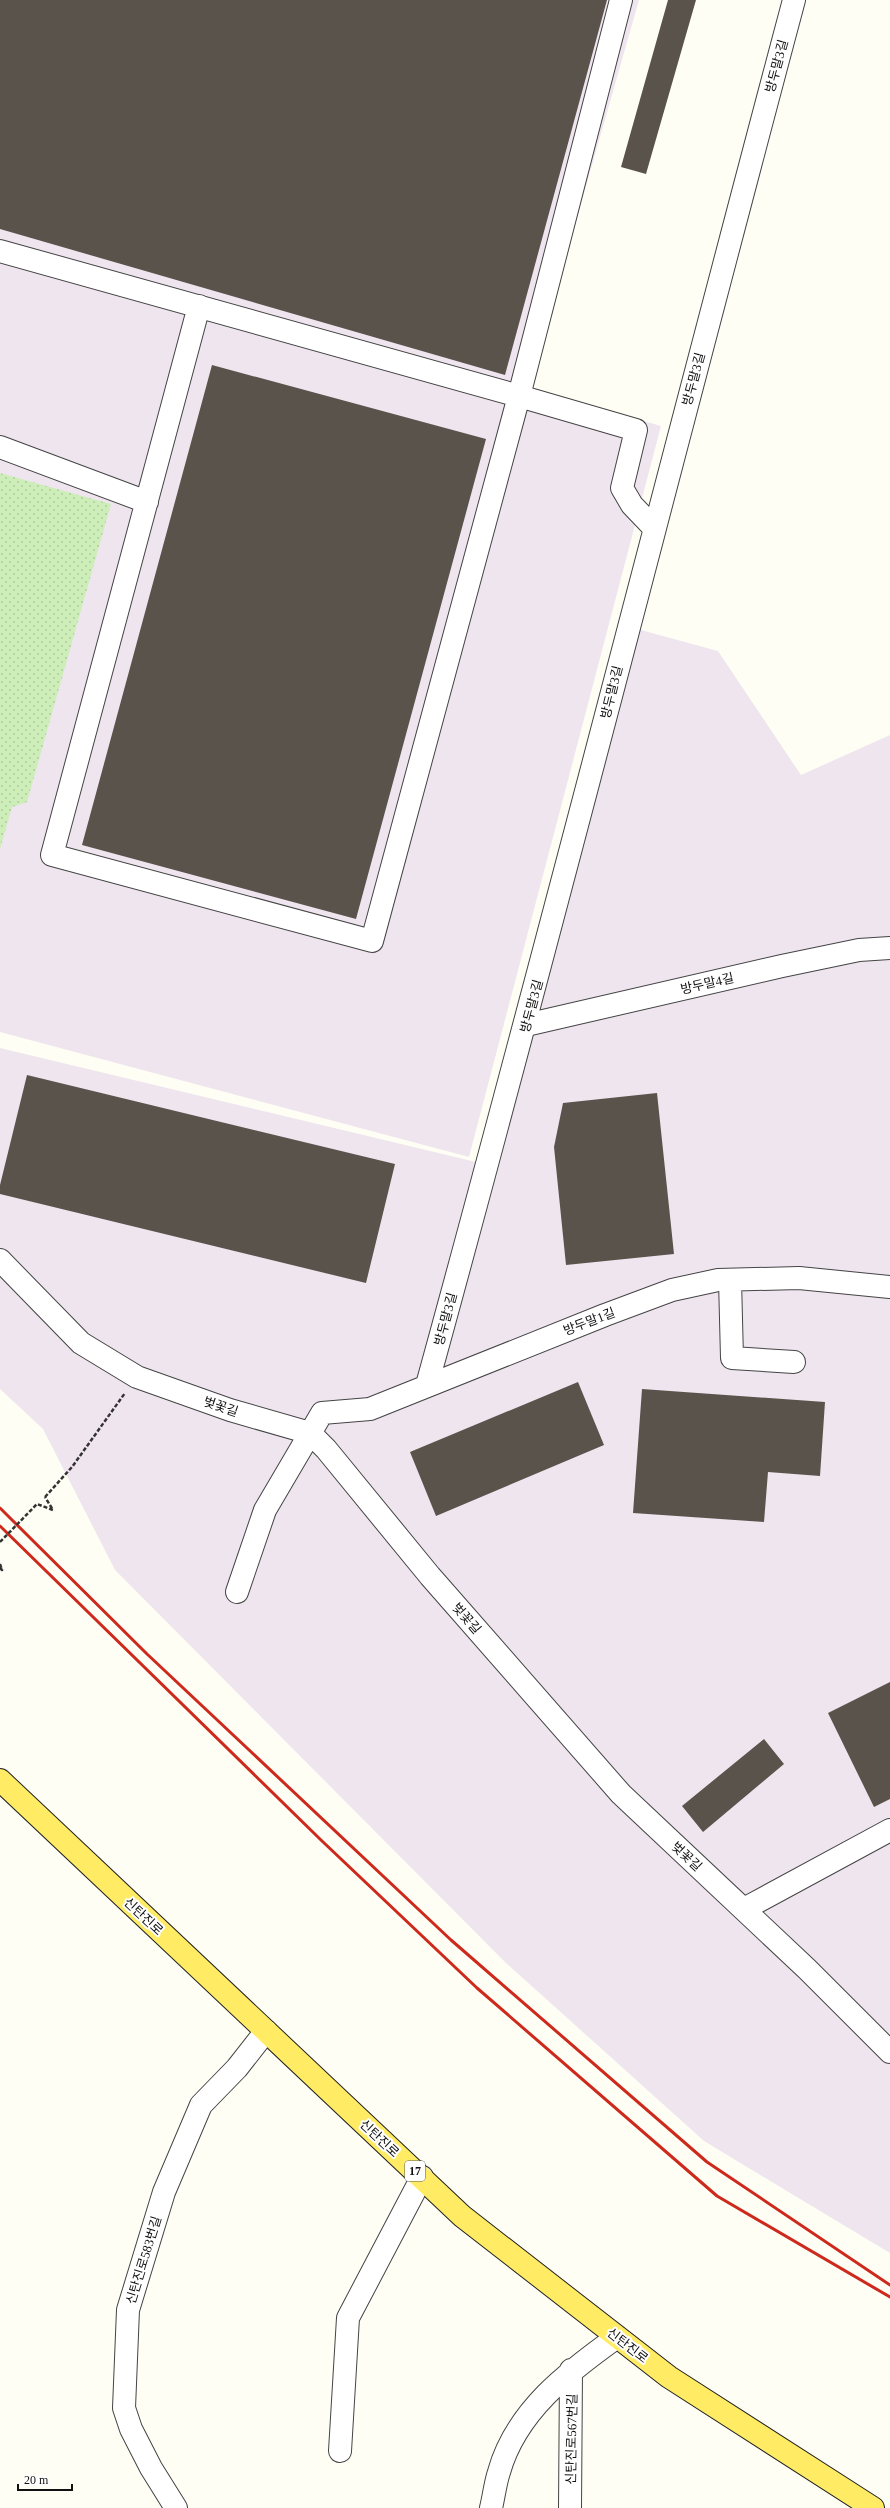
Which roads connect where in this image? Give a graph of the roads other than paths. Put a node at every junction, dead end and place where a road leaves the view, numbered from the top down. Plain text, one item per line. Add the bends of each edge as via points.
1 (621, 0) edge
2 (794, 0) edge
3 (0, 251) edge
4 (199, 306) junction
5 (519, 396) junction
6 (0, 447) edge
7 (146, 502) junction
8 (654, 527) junction
9 (890, 948) edge
10 (526, 1025) junction
11 (0, 1260) edge
12 (730, 1280) junction
13 (890, 1287) edge
14 (794, 1362) dead end
15 (427, 1385) junction
16 (310, 1433) junction
17 (237, 1592) dead end
18 (0, 1780) edge
19 (890, 1830) edge
20 (744, 1909) junction
21 (266, 2031) junction
22 (890, 2052) edge
23 (422, 2177) junction
24 (617, 2337) junction
25 (572, 2370) junction
26 (340, 2451) dead end
27 (174, 2507) edge
28 (491, 2508) edge
29 (570, 2508) edge
30 (873, 2508) edge

1 - 5 street
2 - 8 street, 방두말3길
3 - 4 street
4 - 5 street
4 - 7 street
5 - 7 street via 372,941 52,855
5 - 8 street via 636,430 622,488 632,505
6 - 7 street
8 - 10 street, 방두말3길
9 - 10 street, 방두말4길 via 859,950
10 - 15 street, 방두말3길
11 - 16 street, 벚꽃길 via 81,1343 137,1376 230,1410
12 - 13 street, 방두말1길 via 799,1278
12 - 14 street via 732,1358
12 - 15 street, 방두말1길 via 718,1280 672,1290
15 - 16 street, 방두말1길 via 370,1409 322,1413
16 - 17 street via 265,1510
16 - 20 street, 벚꽃길 via 430,1576 622,1794
18 - 21 main road, 신탄진로 / 17
19 - 20 street
20 - 22 street, 벚꽃길
21 - 23 main road, 신탄진로 / 17
21 - 27 street, 신탄진로583번길 via 201,2105 164,2192 128,2310 124,2408 131,2429
23 - 24 main road, 신탄진로 / 17 via 462,2216
23 - 26 street via 348,2318
24 - 25 street, 신탄진로567번길
24 - 30 main road, 신탄진로 / 17 via 669,2377
25 - 28 street, 신탄진로567번길 via 535,2406 517,2432 499,2471
25 - 29 street, 신탄진로567번길

